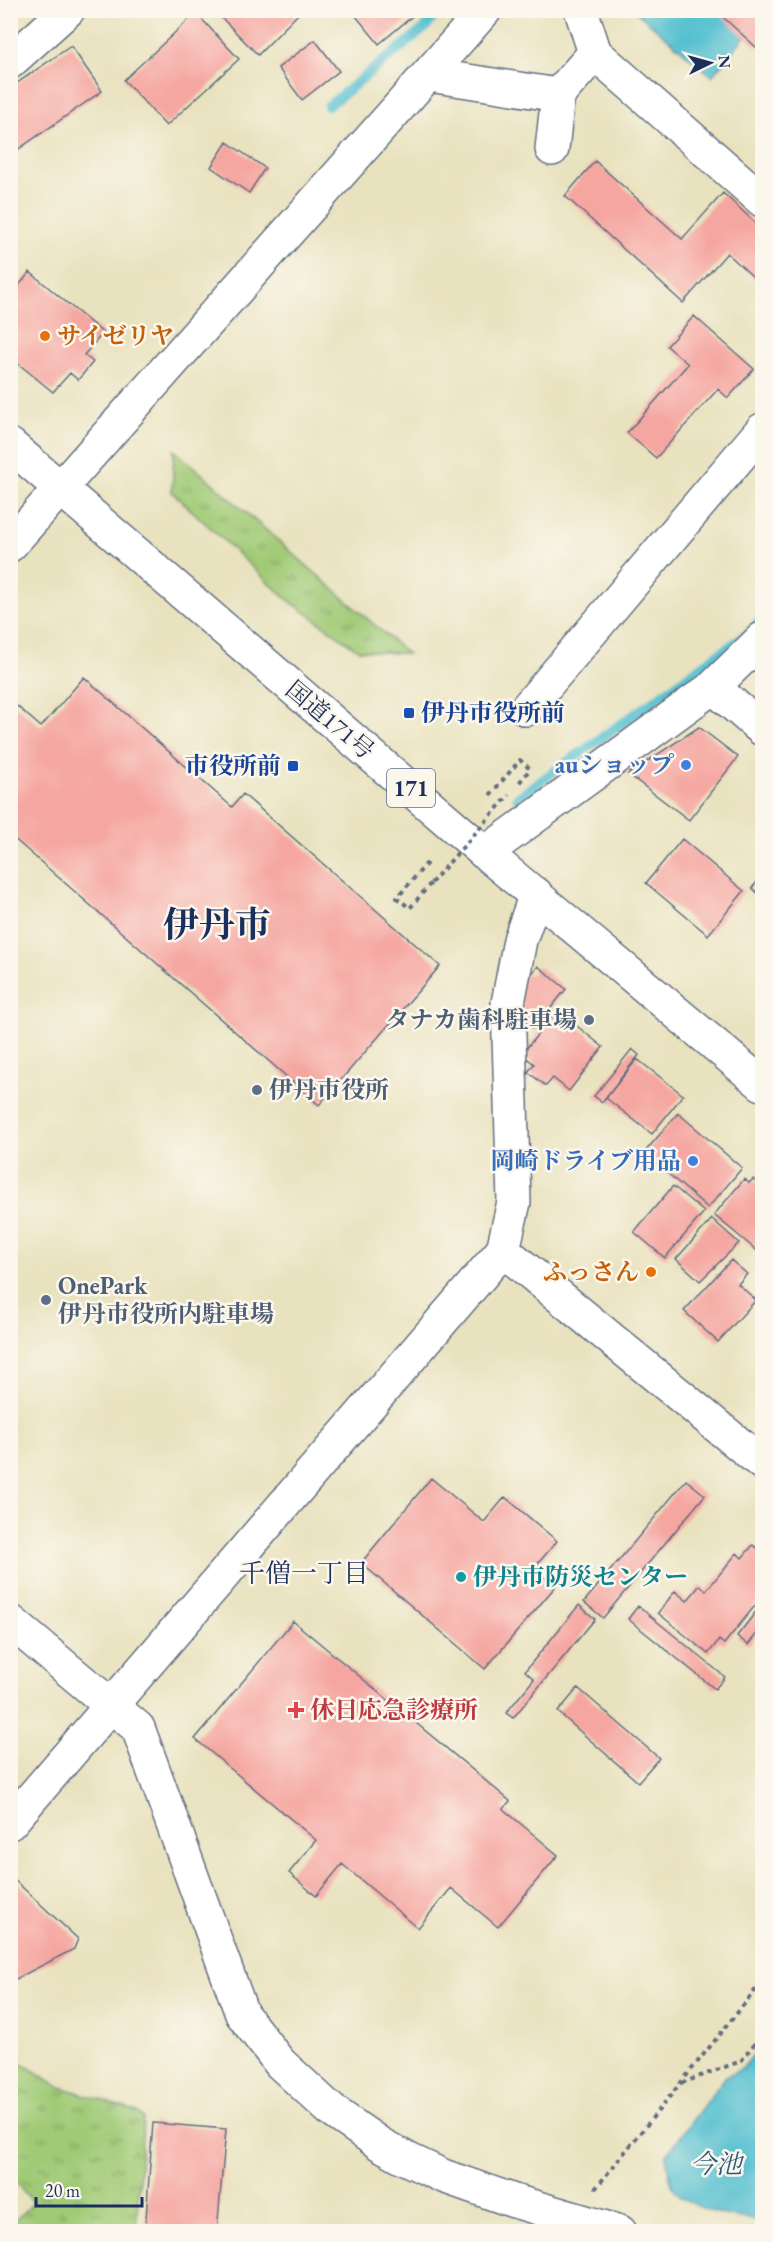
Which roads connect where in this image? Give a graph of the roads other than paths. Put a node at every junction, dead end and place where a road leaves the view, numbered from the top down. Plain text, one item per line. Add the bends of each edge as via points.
1 (68, 10) edge
2 (485, 10) edge
3 (581, 10) edge
4 (595, 53) junction
5 (10, 62) edge
6 (429, 75) junction
7 (558, 95) junction
8 (552, 149) dead end
9 (762, 200) edge
10 (762, 430) edge
11 (10, 445) edge
12 (61, 490) junction
13 (10, 545) edge
14 (762, 639) edge
15 (713, 687) junction
16 (526, 709) dead end
17 (762, 729) edge
18 (485, 853) junction
19 (536, 894) junction
20 (762, 1084) edge
21 (503, 1250) junction
22 (762, 1463) edge
23 (10, 1621) edge
24 (110, 1705) junction
25 (10, 1823) edge
26 (620, 2232) edge

1 - 5 main road
2 - 6 main road
3 - 4 main road
4 - 7 main road
4 - 9 main road
6 - 7 main road
6 - 12 main road
7 - 8 main road
10 - 16 main road
11 - 12 main road, 国道171号 / 171
12 - 13 main road
12 - 18 main road, 国道171号 / 171
14 - 15 main road
15 - 17 main road
15 - 18 main road
18 - 19 main road, 国道171号 / 171
19 - 20 main road, 国道171号 / 171
19 - 21 main road via 520,940 508,1003 514,1202
21 - 22 main road
21 - 24 main road
23 - 24 main road
24 - 25 main road
24 - 26 main road via 138,1728 242,2014 280,2063 331,2110 409,2160 443,2176

